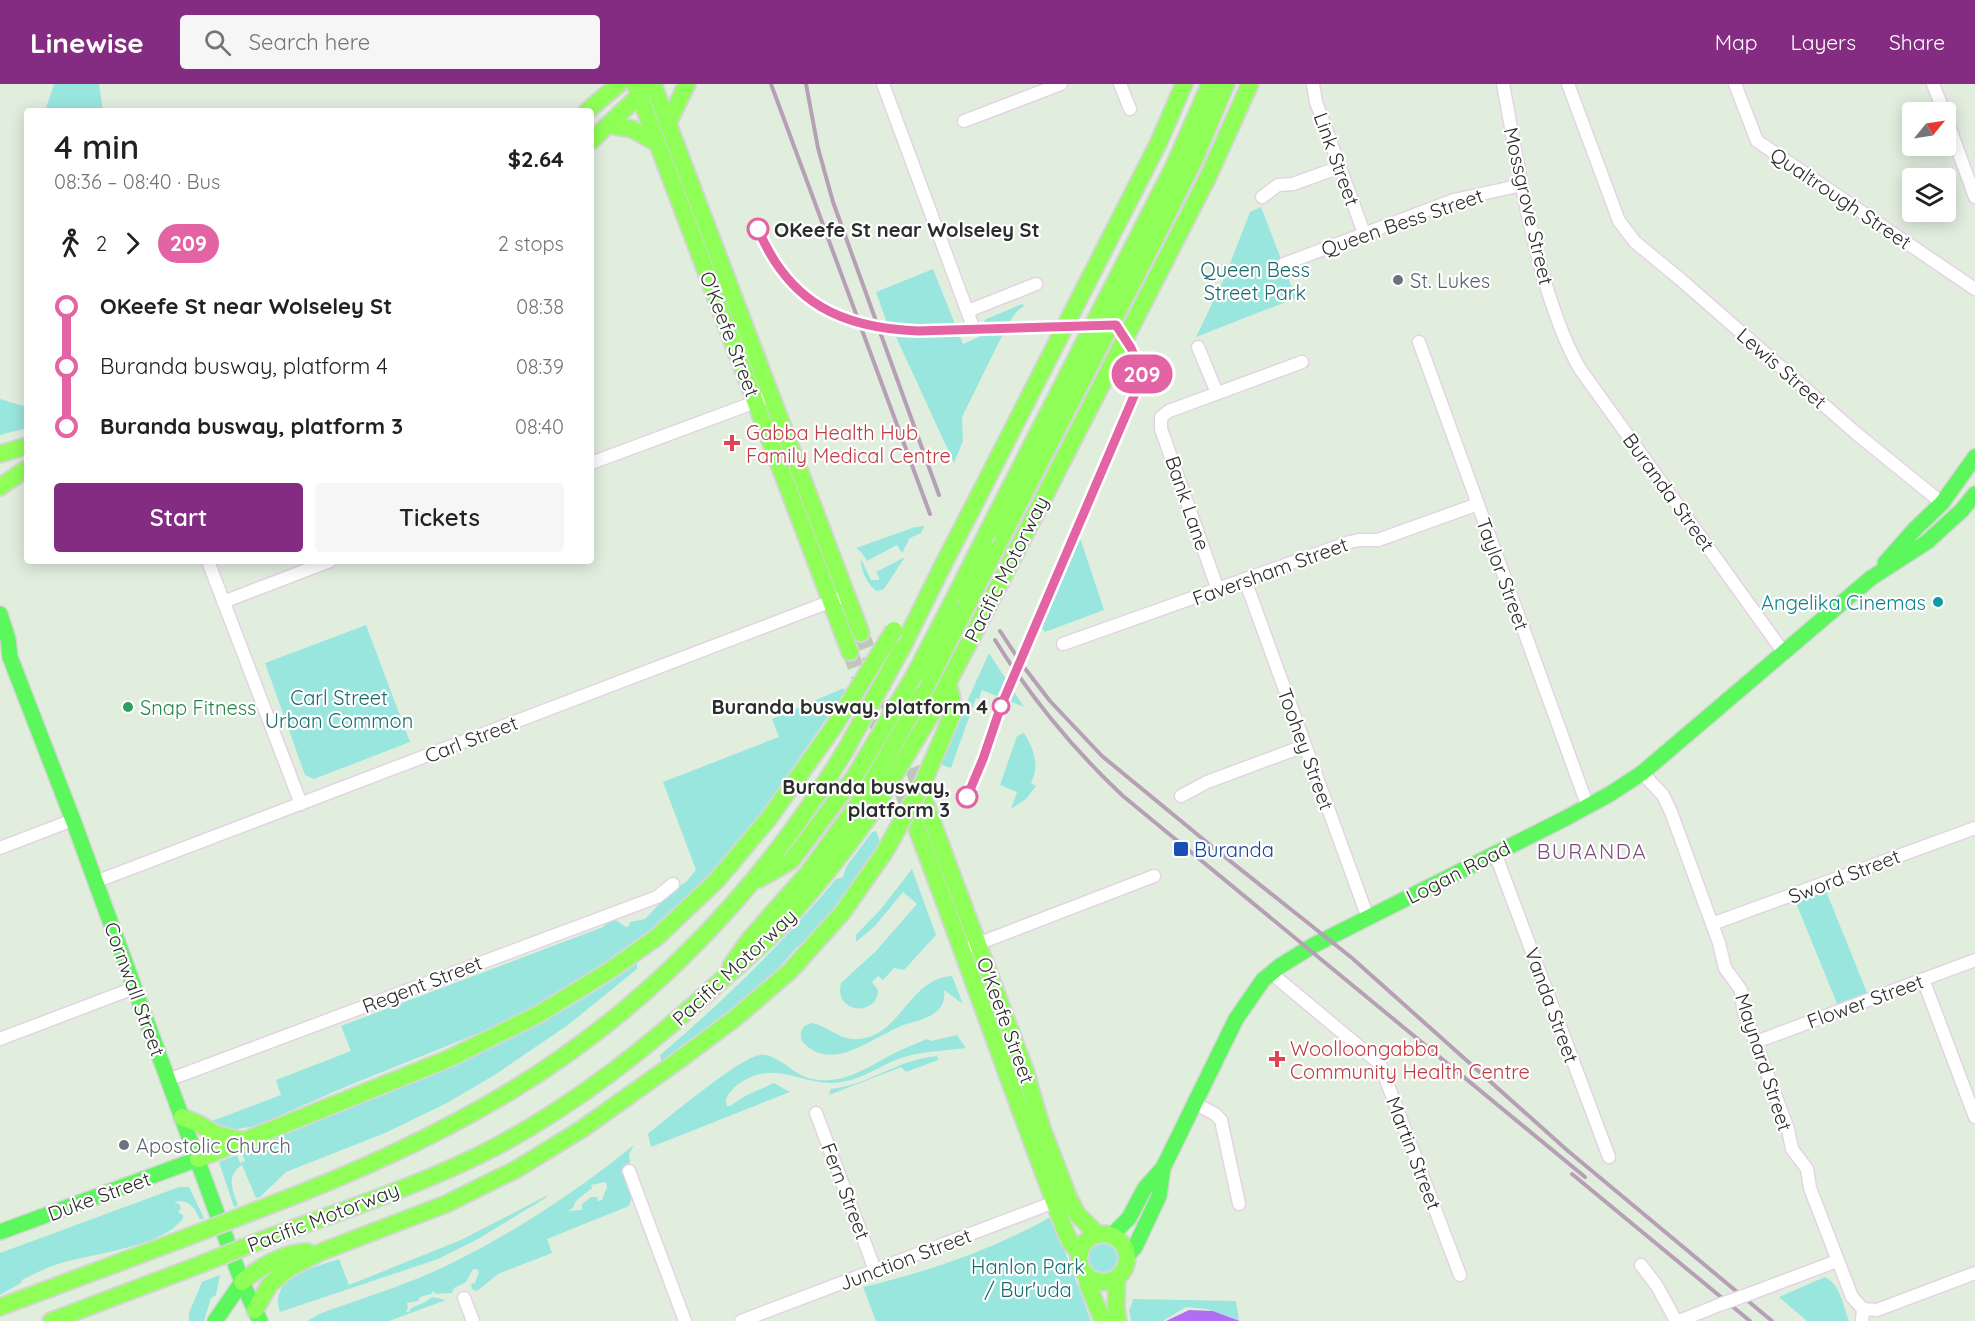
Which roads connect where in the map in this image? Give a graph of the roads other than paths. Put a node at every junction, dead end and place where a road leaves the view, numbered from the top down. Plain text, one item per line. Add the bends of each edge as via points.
1 (619, 84) edge
2 (687, 84) edge
3 (883, 84) edge
4 (1061, 84) edge
5 (1120, 84) edge
6 (1184, 84) edge
7 (1210, 84) edge
8 (1226, 84) edge
9 (1250, 84) edge
10 (1313, 84) edge
11 (1503, 84) edge
12 (1568, 84) edge
13 (1735, 84) edge
14 (1933, 84) edge
15 (645, 87) edge
16 (1940, 102) edge
17 (591, 108) edge
18 (1130, 109) dead end
19 (964, 121) dead end
20 (668, 123) junction
21 (608, 125) junction
22 (594, 138) edge
23 (657, 143) junction
24 (1956, 145) edge
25 (1340, 167) junction
26 (1522, 185) junction
27 (1262, 197) dead end
28 (1975, 197) edge
29 (1364, 233) junction
30 (1284, 264) dead end
31 (1036, 284) dead end
32 (1975, 290) edge
33 (968, 310) junction
34 (972, 324) dead end
35 (1559, 327) joint
36 (1419, 342) dead end
37 (1198, 347) dead end
38 (1302, 362) dead end
39 (1217, 393) junction
40 (763, 399) junction
41 (24, 447) edge
42 (0, 454) edge
43 (1975, 457) edge
44 (594, 463) edge
45 (24, 469) edge
46 (24, 469) edge
47 (0, 476) edge
48 (0, 487) edge
49 (1975, 494) edge
50 (1942, 503) junction
51 (1478, 504) junction
52 (209, 564) edge
53 (322, 564) edge
54 (1871, 578) junction
55 (1245, 580) junction
56 (1218, 590) junction
57 (847, 594) junction
58 (831, 601) junction
59 (223, 602) junction
60 (923, 606) junction
61 (0, 614) edge
62 (861, 633) tunnel mouth
63 (0, 644) edge
64 (1063, 644) dead end
65 (850, 652) tunnel mouth
66 (1784, 653) junction
67 (5, 659) edge
68 (948, 681) junction
69 (1304, 746) junction
70 (1642, 773) junction
71 (1181, 796) dead end
72 (924, 800) tunnel mouth
73 (301, 804) junction
74 (1588, 807) junction
75 (73, 820) junction
76 (914, 821) tunnel mouth
77 (1975, 828) edge
78 (0, 848) edge
79 (1495, 853) junction
80 (1155, 876) dead end
81 (95, 882) junction
82 (673, 884) dead end
83 (750, 884) junction
84 (1368, 918) junction
85 (1712, 924) junction
86 (971, 947) junction
87 (1975, 960) edge
88 (1271, 973) junction
89 (1923, 979) junction
90 (720, 982) junction
91 (134, 988) junction
92 (0, 1039) edge
93 (1756, 1042) junction
94 (168, 1080) junction
95 (1194, 1103) junction
96 (816, 1113) dead end
97 (182, 1117) junction
98 (1975, 1117) edge
99 (243, 1141) junction
100 (1609, 1157) dead end
101 (198, 1159) junction
102 (1163, 1168) junction
103 (629, 1171) dead end
104 (1061, 1199) junction
105 (1239, 1204) dead end
106 (0, 1232) edge
107 (1104, 1235) junction
108 (321, 1252) junction
109 (1079, 1253) junction
110 (1127, 1256) junction
111 (1837, 1261) junction
112 (1641, 1265) dead end
113 (875, 1270) junction
114 (1975, 1273) edge
115 (1460, 1275) dead end
116 (1087, 1276) junction
117 (1117, 1278) junction
118 (242, 1282) junction
119 (464, 1298) dead end
120 (0, 1307) edge
121 (1863, 1315) edge
122 (257, 1316) edge
123 (1110, 1318) edge
124 (51, 1321) edge
125 (215, 1321) edge
126 (473, 1321) edge
127 (686, 1321) edge
128 (741, 1321) edge
129 (1677, 1321) edge

1 - 17 highway
2 - 20 highway
3 - 33 street
4 - 19 street
5 - 18 street
6 - 60 highway, Pacific Motorway, bridge via 1158,144
7 - 83 highway, bridge via 1175,164 914,676 855,776 791,861
8 - 90 highway, bridge via 1158,233 922,695 863,797 808,873 747,941
9 - 68 highway, Pacific Motorway, bridge via 1208,177
10 - 25 street, Link Street
11 - 26 street, Mossgrove Street
12 - 50 street, Lewis Street via 1624,231
13 - 32 street, Qualtrough Street via 1757,141
14 - 16 street
15 - 20 highway, O'Keefe Street
15 - 21 highway
15 - 23 highway, O'Keefe Street
20 - 40 highway, O'Keefe Street
21 - 22 highway
21 - 23 highway via 632,129
23 - 40 highway, O'Keefe Street
24 - 28 street
25 - 27 street via 1293,184 1278,185
25 - 29 street, Link Street
26 - 29 street, Queen Bess Street via 1458,199
26 - 35 street, Mossgrove Street via 1538,260
29 - 30 street, Queen Bess Street
31 - 33 street
33 - 34 street
35 - 66 street, Buranda Street via 1581,369
36 - 51 street, Taylor Street
37 - 39 street
38 - 39 street
39 - 56 street, Bank Lane via 1169,411 1161,417 1161,426
40 - 44 street
40 - 57 highway, O'Keefe Street
40 - 58 highway, O'Keefe Street
41 - 42 highway
43 - 50 main road, Logan Road
45 - 47 highway
46 - 48 highway
49 - 54 main road, Logan Road via 1927,542
50 - 54 main road, Logan Road
51 - 55 street, Faversham Street via 1378,540 1354,540
51 - 74 street, Taylor Street
52 - 59 street
53 - 59 street
54 - 66 main road, Logan Road
55 - 56 street, Faversham Street
55 - 69 street, Toohey Street
56 - 64 street, Faversham Street
57 - 58 street, Carl Street
57 - 62 highway, O'Keefe Street
58 - 65 highway, O'Keefe Street
58 - 73 street, Carl Street
59 - 73 street
60 - 83 highway, Pacific Motorway, bridge via 845,751 793,831
60 - 99 highway, bridge via 894,630 802,773 734,862 678,918 625,960 559,1003 457,1055
61 - 67 main road, Cornwall Street via 8,639
63 - 67 main road, Cornwall Street
66 - 70 main road, Logan Road
67 - 75 main road, Cornwall Street
68 - 90 highway, Pacific Motorway, bridge via 870,815 828,871 790,916
68 - 108 highway, bridge via 954,710 922,785 884,853 842,913 790,971 734,1019 552,1148 482,1187
69 - 71 street via 1207,782
69 - 84 street, Toohey Street
70 - 74 main road, Logan Road
70 - 85 street, Maynard Street via 1667,803
72 - 86 highway, O'Keefe Street
73 - 81 street, Carl Street
74 - 79 main road, Logan Road
75 - 78 street
75 - 81 main road, Cornwall Street
76 - 86 highway, O'Keefe Street
77 - 85 street, Sword Street
79 - 84 main road, Logan Road
79 - 100 street, Vanda Street
80 - 86 street
81 - 91 main road, Cornwall Street
82 - 94 street, Regent Street via 657,897
83 - 120 highway, Pacific Motorway, bridge via 667,972 590,1037 498,1099 353,1173
84 - 88 main road, Logan Road via 1314,945
85 - 93 street, Maynard Street via 1725,968 1741,990 1743,1009
86 - 104 highway, O'Keefe Street
87 - 89 street, Flower Street
88 - 95 main road, Logan Road via 1236,1019
88 - 115 street, Martin Street via 1380,1064
89 - 93 street, Flower Street
89 - 98 street
90 - 124 highway, Pacific Motorway, bridge via 637,1054 535,1125 498,1145 437,1173
91 - 92 street
91 - 94 main road, Cornwall Street
93 - 111 street, Maynard Street via 1792,1149 1807,1169 1810,1188
94 - 97 main road, Cornwall Street
95 - 102 main road, Logan Road
95 - 105 street via 1215,1114 1221,1122
96 - 113 street, Fern Street
97 - 99 highway via 216,1134
97 - 101 main road, Cornwall Street
99 - 101 highway
101 - 106 main road, Duke Street
101 - 118 main road, Cornwall Street
102 - 107 main road, Logan Road via 1145,1188 1129,1218
102 - 110 main road, Logan Road via 1159,1196
103 - 127 street
104 - 107 highway, O'Keefe Street
104 - 109 highway, O'Keefe Street via 1070,1242
104 - 113 street, Junction Street
107 - 109 highway via 1085,1241
107 - 110 highway via 1122,1243
108 - 118 highway via 302,1252 276,1260
108 - 122 highway via 279,1276 268,1287
109 - 116 highway via 1080,1266
110 - 117 highway
111 - 121 street, Maynard Street
111 - 129 street, bridge
112 - 129 street
113 - 128 street, Junction Street
114 - 121 street
116 - 117 highway via 1099,1282
116 - 123 highway via 1088,1285
117 - 123 highway
118 - 122 main road, Cornwall Street
118 - 125 main road
119 - 126 street

